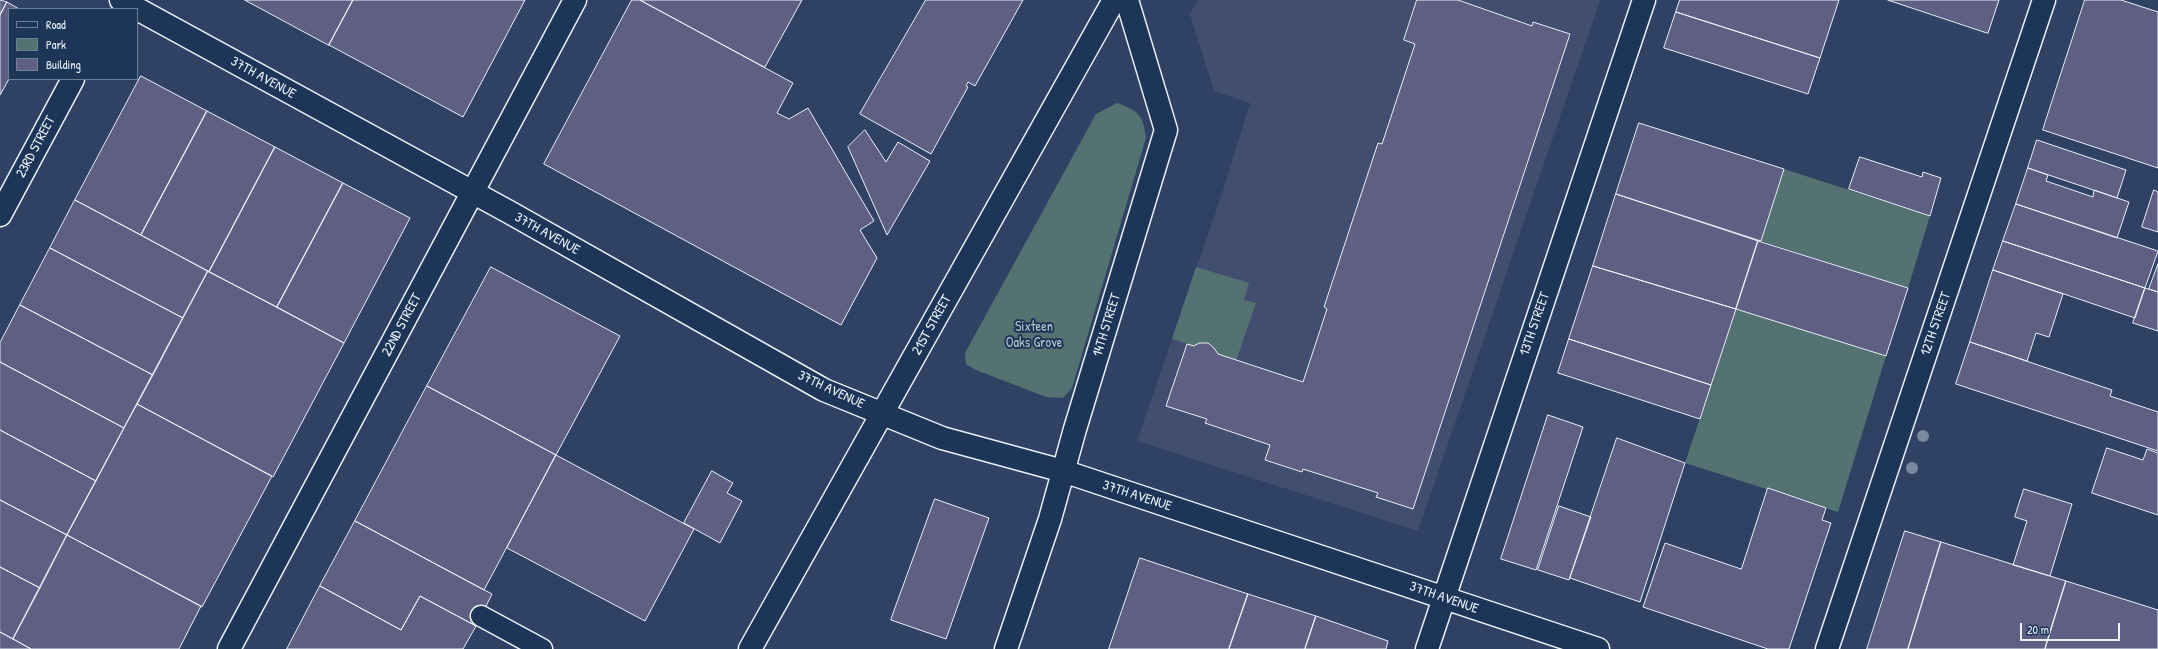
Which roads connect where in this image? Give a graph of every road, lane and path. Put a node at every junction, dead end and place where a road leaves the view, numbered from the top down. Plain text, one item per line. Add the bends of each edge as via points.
1 (121, 0) edge
2 (575, 0) edge
3 (1114, 0) edge
4 (1128, 0) edge
5 (1644, 0) edge
6 (2044, 0) edge
7 (136, 8) edge
8 (138, 9) edge
9 (72, 80) edge
10 (473, 192) junction
11 (0, 215) edge
12 (883, 413) junction
13 (1063, 471) junction
14 (1443, 598) junction
15 (481, 616) dead end
16 (229, 649) edge
17 (542, 649) edge
18 (750, 649) edge
19 (1006, 649) edge
20 (1427, 649) edge
21 (1598, 649) edge
22 (1827, 649) edge

1 - 7 street, 37TH AVENUE
2 - 10 street, 22ND STREET
3 - 12 street, 21ST STREET
4 - 13 street, 14TH STREET via 1166,130
5 - 14 street, 13TH STREET
6 - 22 street, 12TH STREET
8 - 10 street, 37TH AVENUE
9 - 11 street, 23RD STREET
10 - 12 street, 37TH AVENUE via 824,390
10 - 16 street, 22ND STREET
12 - 13 street, 37TH AVENUE via 942,438
12 - 18 street, 21ST STREET
13 - 14 street, 37TH AVENUE
13 - 19 street, 14TH STREET via 1050,519
14 - 20 street, 13TH STREET
14 - 21 street, 37TH AVENUE
15 - 17 lane

